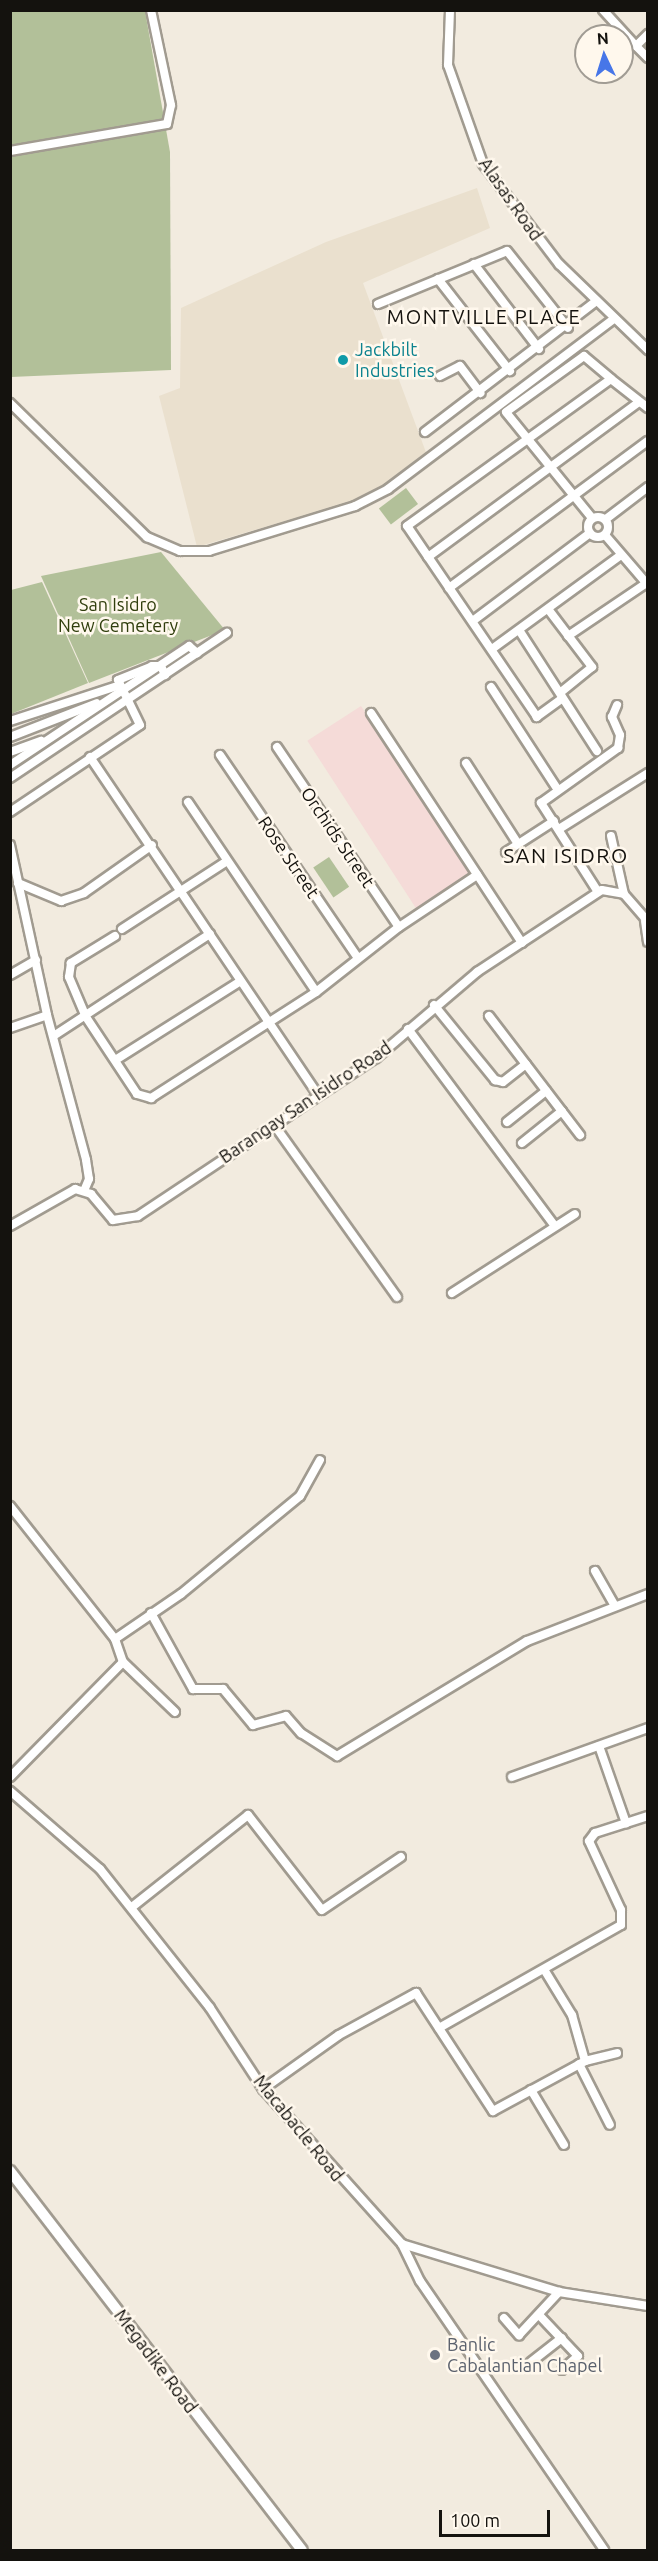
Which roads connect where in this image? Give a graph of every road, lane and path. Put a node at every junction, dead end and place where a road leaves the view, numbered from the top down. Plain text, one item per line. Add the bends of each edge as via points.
1 (151, 10) edge
2 (450, 10) edge
3 (603, 10) edge
4 (648, 34) edge
5 (636, 46) junction
6 (648, 58) edge
7 (10, 151) edge
8 (474, 264) junction
9 (438, 279) junction
10 (595, 302) junction
11 (378, 304) dead end
12 (614, 319) junction
13 (568, 328) junction
14 (539, 349) junction
15 (648, 350) edge
16 (510, 371) junction
17 (440, 376) dead end
18 (610, 379) junction
19 (480, 393) junction
20 (639, 402) junction
21 (10, 403) edge
22 (648, 408) edge
23 (425, 432) dead end
24 (528, 440) junction
25 (648, 441) edge
26 (550, 467) junction
27 (648, 487) edge
28 (574, 496) junction
29 (592, 518) junction
30 (606, 519) junction
31 (590, 532) junction
32 (604, 535) junction
33 (621, 555) junction
34 (428, 557) junction
35 (647, 583) edge
36 (449, 588) junction
37 (548, 609) junction
38 (474, 620) junction
39 (519, 630) junction
40 (227, 633) dead end
41 (568, 636) junction
42 (492, 649) junction
43 (163, 670) junction
44 (491, 687) dead end
45 (122, 688) junction
46 (560, 696) junction
47 (69, 699) junction
48 (128, 700) junction
49 (617, 705) dead end
50 (49, 706) junction
51 (371, 713) dead end
52 (79, 716) junction
53 (10, 721) edge
54 (54, 721) junction
55 (89, 726) junction
56 (58, 734) junction
57 (10, 737) edge
58 (50, 742) junction
59 (277, 747) dead end
60 (597, 751) dead end
61 (10, 752) edge
62 (220, 755) dead end
63 (90, 757) junction
64 (13, 763) edge
65 (466, 763) dead end
66 (21, 770) junction
67 (648, 773) edge
68 (10, 778) edge
69 (556, 787) junction
70 (188, 802) dead end
71 (10, 812) edge
72 (556, 825) junction
73 (611, 836) dead end
74 (518, 844) junction
75 (10, 845) edge
76 (152, 845) junction
77 (506, 852) dead end
78 (227, 861) junction
79 (477, 875) junction
80 (18, 883) junction
81 (181, 890) junction
82 (598, 892) junction
83 (624, 894) junction
84 (646, 921) edge
85 (399, 927) junction
86 (122, 929) dead end
87 (210, 934) junction
88 (115, 936) dead end
89 (522, 943) junction
90 (647, 946) edge
91 (358, 958) junction
92 (36, 960) junction
93 (10, 975) edge
94 (241, 981) junction
95 (316, 992) junction
96 (434, 1005) junction
97 (47, 1015) junction
98 (489, 1016) dead end
99 (86, 1017) junction
100 (269, 1023) junction
101 (10, 1028) edge
102 (408, 1029) junction
103 (55, 1035) junction
104 (117, 1059) junction
105 (526, 1064) junction
106 (546, 1091) junction
107 (318, 1095) junction
108 (562, 1111) junction
109 (507, 1122) dead end
110 (274, 1126) junction
111 (580, 1134) dead end
112 (522, 1143) dead end
113 (84, 1191) junction
114 (575, 1214) dead end
115 (554, 1225) junction
116 (10, 1226) edge
117 (452, 1293) dead end
118 (397, 1297) dead end
119 (320, 1460) dead end
120 (10, 1506) edge
121 (595, 1571) dead end
122 (648, 1594) edge
123 (615, 1606) junction
124 (151, 1613) junction
125 (115, 1639) junction
126 (123, 1662) junction
127 (175, 1712) dead end
128 (648, 1728) edge
129 (599, 1746) junction
130 (10, 1777) edge
131 (512, 1777) dead end
132 (10, 1791) edge
133 (648, 1816) edge
134 (626, 1824) junction
135 (401, 1857) dead end
136 (132, 1907) junction
137 (545, 1971) junction
138 (439, 2028) junction
139 (617, 2053) dead end
140 (582, 2062) junction
141 (263, 2089) junction
142 (531, 2090) junction
143 (610, 2125) dead end
144 (564, 2145) dead end
145 (10, 2171) edge
146 (402, 2244) junction
147 (559, 2292) junction
148 (648, 2306) edge
149 (540, 2316) junction
150 (504, 2318) dead end
151 (562, 2338) junction
152 (531, 2362) dead end
153 (562, 2370) dead end
154 (302, 2550) edge
155 (604, 2550) edge

1 - 7 street via 171,105 167,123
2 - 10 street, Alasas Road via 448,65 483,164 559,264
3 - 5 street
4 - 5 street
5 - 6 street
8 - 9 street
8 - 13 street via 512,252
8 - 14 street
9 - 11 street
9 - 16 street
10 - 12 street, Alasas Road
10 - 13 street
12 - 15 street, Alasas Road
12 - 21 street via 388,489 355,506 209,551 180,551 147,537
13 - 14 street
14 - 16 street
16 - 19 street
17 - 19 street via 460,366
18 - 20 street
18 - 24 street
18 - 24 street via 584,356 506,412
19 - 23 street
20 - 22 street
20 - 26 street
24 - 26 street
24 - 34 street via 407,526
25 - 28 street
26 - 28 street
26 - 34 street
27 - 30 street
28 - 29 street
28 - 36 street
29 - 30 street
29 - 31 street
30 - 32 street
31 - 32 street
31 - 38 street
32 - 33 street
33 - 35 street
33 - 37 street
34 - 36 street
35 - 41 street
36 - 38 street
37 - 39 street
37 - 41 street
38 - 42 street
39 - 42 street
39 - 46 street
40 - 43 street via 197,654
41 - 46 street via 592,667
42 - 46 street via 537,717
43 - 45 street via 118,680
43 - 48 street
44 - 69 street
45 - 47 street
45 - 48 street
45 - 52 street via 114,697
46 - 60 street
47 - 50 street
47 - 52 street
48 - 55 street
48 - 63 street via 140,725
49 - 69 street via 612,717 620,735 618,748
50 - 53 street
50 - 54 street
51 - 79 street
52 - 54 street
52 - 55 street
52 - 56 street
54 - 56 street
54 - 57 street
55 - 58 street
56 - 58 street
58 - 61 street
58 - 64 street
58 - 66 street
59 - 85 street, Orchids Street
62 - 91 street, Rose Street
63 - 71 street
63 - 76 street
64 - 66 street
65 - 74 street
66 - 68 street
67 - 72 street
69 - 72 street via 541,803
70 - 78 street
72 - 74 street
72 - 82 street
73 - 83 street
74 - 77 street
75 - 80 street
76 - 80 street via 84,893 61,901
76 - 81 street
78 - 81 street
78 - 95 street
79 - 85 street
79 - 89 street
80 - 92 street
81 - 86 street
81 - 87 street
82 - 83 street via 614,888
82 - 89 street, Barangay San Isidro Road
83 - 84 street
84 - 90 street
85 - 91 street
87 - 94 street
87 - 99 street
88 - 99 street via 71,963 69,977
89 - 96 street, Barangay San Isidro Road
91 - 95 street
92 - 93 street
92 - 97 street
94 - 100 street
94 - 104 street
95 - 100 street
96 - 102 street, Barangay San Isidro Road
96 - 105 street via 499,1083
97 - 101 street
97 - 103 street
98 - 105 street
99 - 103 street
99 - 104 street
100 - 104 street via 151,1098 137,1094
100 - 107 street
102 - 107 street, Barangay San Isidro Road
102 - 115 street
103 - 113 street via 86,1160 89,1179
105 - 106 street
106 - 108 street
106 - 109 street
107 - 110 street, Barangay San Isidro Road
108 - 111 street
108 - 112 street
110 - 113 street, Barangay San Isidro Road via 125,1222 113,1220
110 - 118 street
113 - 116 street via 66,1191
114 - 115 street
115 - 117 street
119 - 124 street via 300,1496
120 - 125 street
121 - 123 street
122 - 123 street
123 - 124 street via 527,1641 337,1756 301,1733 286,1716 253,1725 223,1689 193,1689
124 - 125 street
125 - 126 street
126 - 127 street
126 - 130 street
128 - 129 street
129 - 131 street
129 - 134 street
132 - 136 street, Macabacle Road via 100,1869
133 - 134 street
134 - 137 street via 595,1833 589,1840 621,1910 621,1925
135 - 136 street via 322,1910 248,1815
136 - 141 street, Macabacle Road via 210,2008
137 - 138 street
137 - 140 street via 572,2015
138 - 141 street via 416,1992 339,2035
138 - 142 street via 493,2111
139 - 140 street
140 - 142 street
140 - 143 street
141 - 146 street, Macabacle Road
142 - 144 street
145 - 154 main road, Megadike Road
146 - 147 street
146 - 155 street, Macabacle Road via 420,2281
147 - 148 street
147 - 149 street
149 - 150 street via 519,2335
149 - 151 street
151 - 152 street
151 - 153 street via 578,2358

